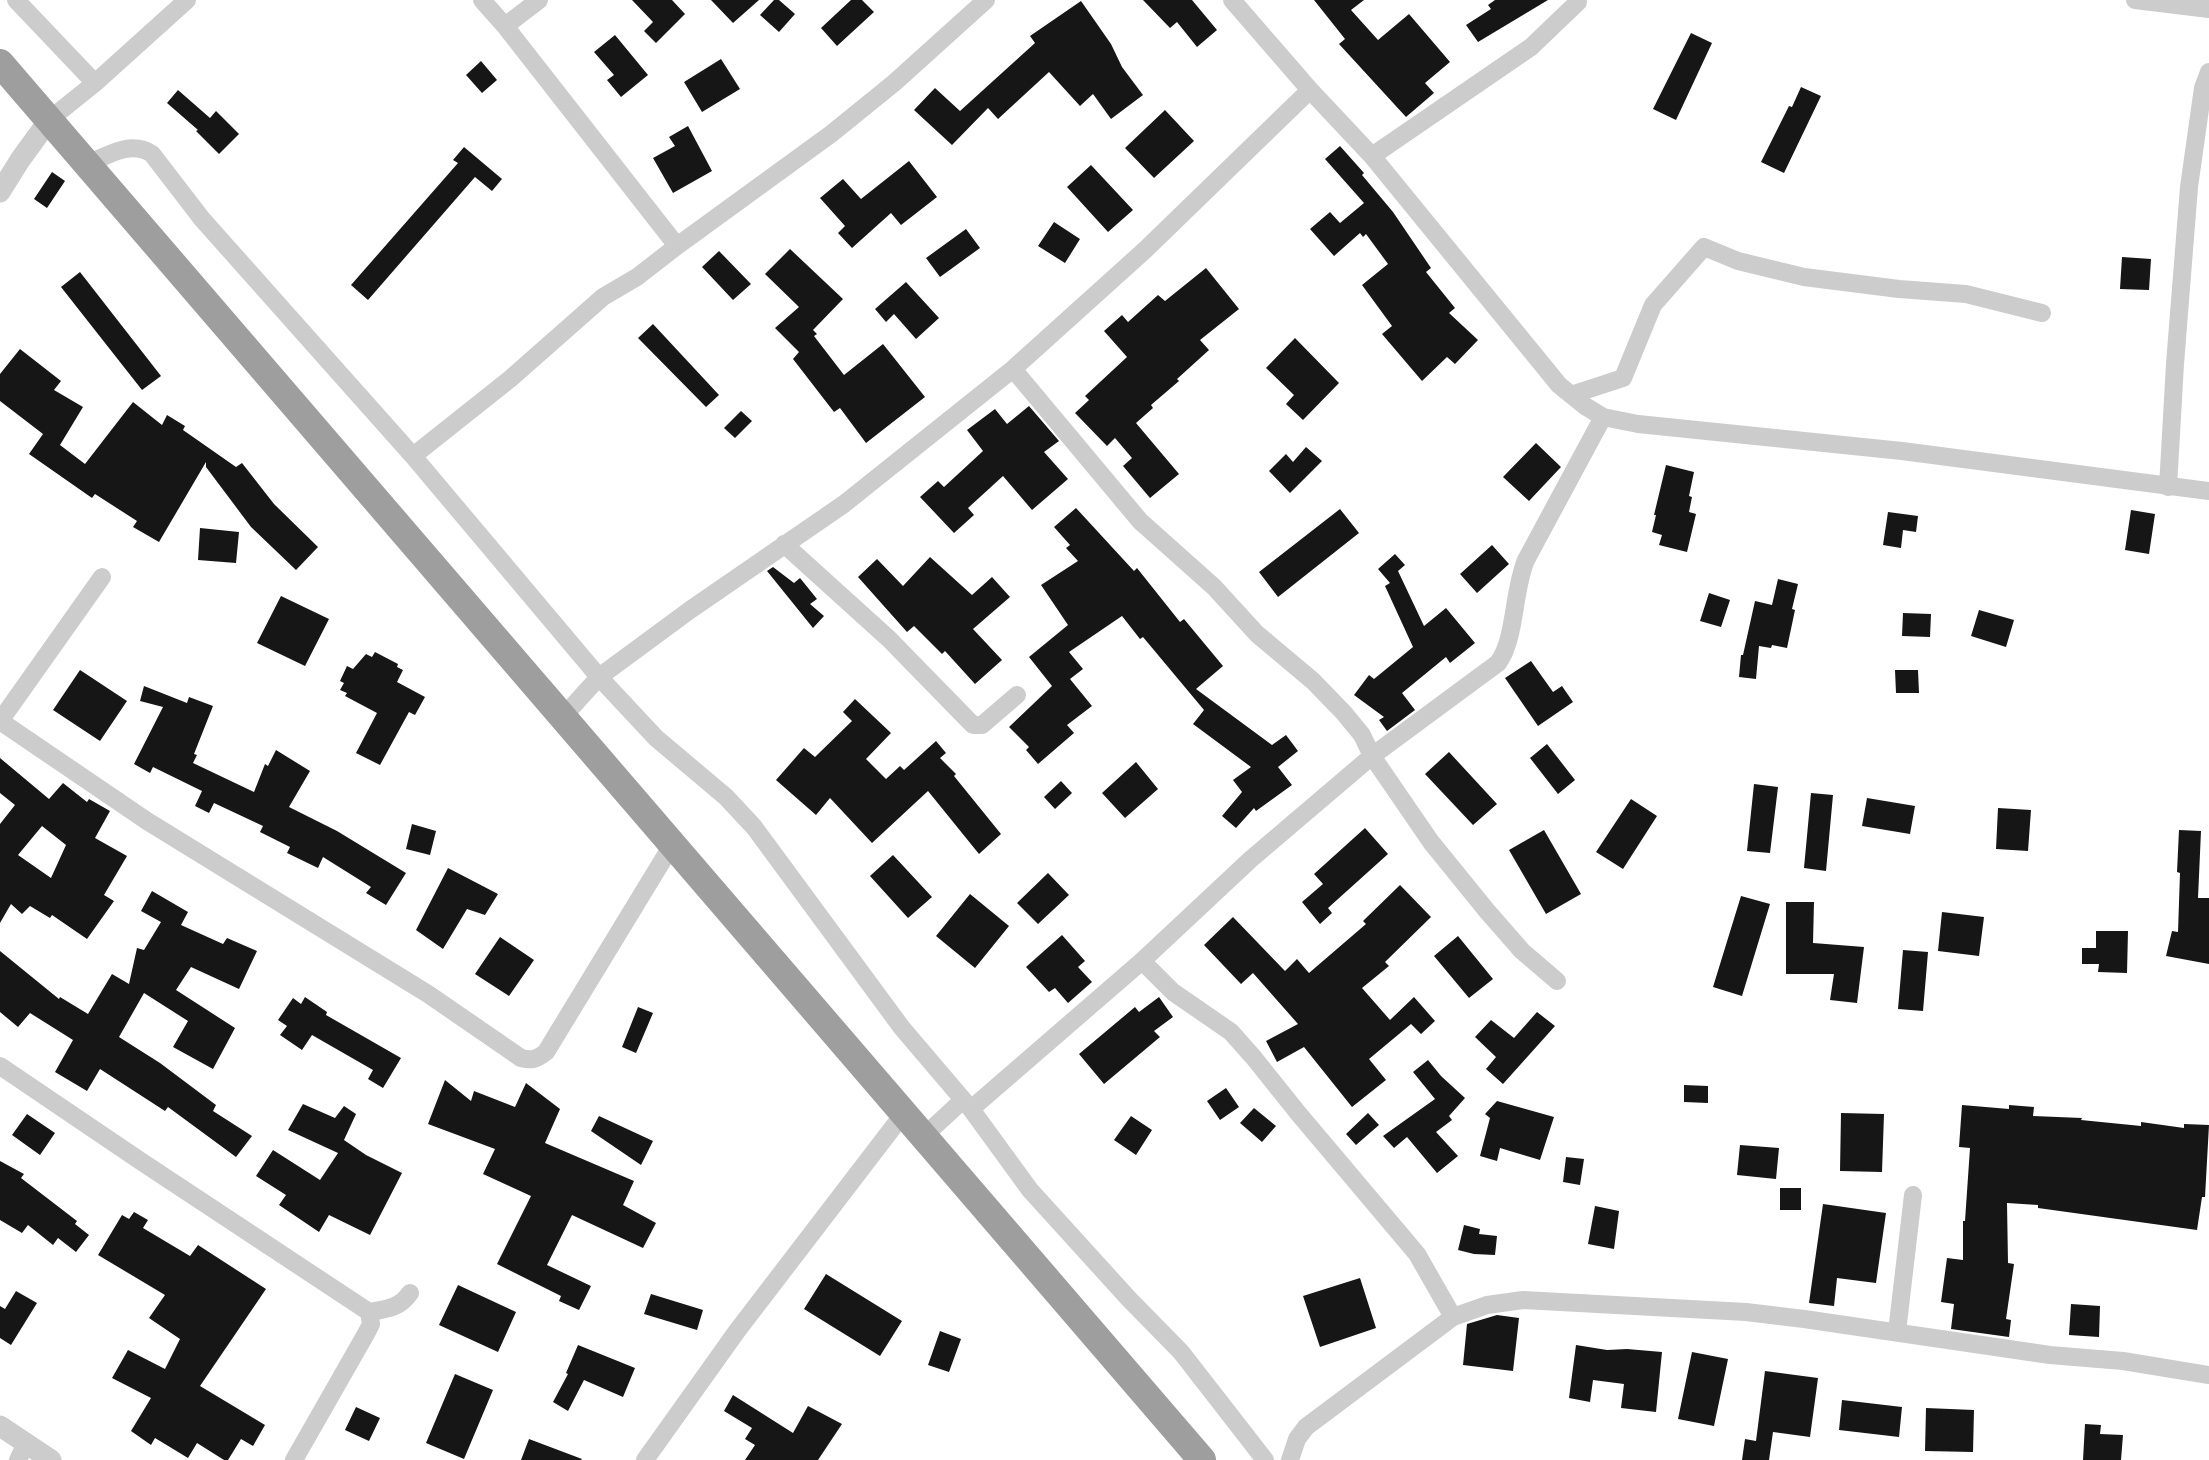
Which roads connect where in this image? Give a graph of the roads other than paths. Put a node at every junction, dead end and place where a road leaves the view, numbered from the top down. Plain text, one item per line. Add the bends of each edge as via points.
1 (16, 0) edge
2 (186, 0) edge
3 (482, 0) edge
4 (539, 0) edge
5 (986, 0) edge
6 (1232, 0) edge
7 (2135, 0) edge
8 (1578, 1) edge
9 (2209, 9) edge
10 (505, 26) junction
11 (0, 63) edge
12 (2209, 72) edge
13 (95, 83) junction
14 (1310, 90) junction
15 (50, 120) junction
16 (1372, 156) junction
17 (88, 164) junction
18 (0, 192) edge
19 (677, 246) junction
20 (2042, 313) dead end
21 (1013, 369) junction
22 (1571, 395) junction
23 (1603, 417) junction
24 (413, 456) junction
25 (2168, 487) junction
26 (2209, 491) edge
27 (784, 544) junction
28 (102, 577) dead end
29 (599, 677) junction
30 (1017, 695) dead end
31 (562, 718) junction
32 (0, 721) edge
33 (1372, 756) junction
34 (672, 845) junction
35 (1142, 961) junction
36 (1557, 981) dead end
37 (0, 1066) edge
38 (967, 1105) junction
39 (904, 1113) junction
40 (924, 1136) junction
41 (1914, 1195) dead end
42 (410, 1293) dead end
43 (369, 1311) junction
44 (1453, 1317) junction
45 (1897, 1332) junction
46 (2209, 1375) edge
47 (0, 1426) edge
48 (22, 1451) edge
49 (51, 1460) edge
50 (294, 1460) edge
51 (645, 1460) edge
52 (1202, 1460) edge
53 (1265, 1460) edge
54 (1290, 1460) edge

1 - 13 street
2 - 13 street
3 - 10 street
4 - 10 street
5 - 19 street via 831,134
6 - 14 street
7 - 9 street
8 - 16 street via 1531,47
10 - 19 street
11 - 15 highway
12 - 25 street via 2203,88 2189,187
13 - 15 street
14 - 16 street
14 - 21 street via 1145,250
15 - 17 highway
15 - 18 street
16 - 22 street via 1533,355
17 - 24 street via 136,147 152,154 202,219
17 - 31 highway
19 - 24 street via 584,312 510,379
20 - 22 street via 1966,294 1804,277 1738,261 1704,247 1653,305 1623,378
21 - 27 street via 843,504
21 - 33 street via 1140,521 1214,587 1257,634 1321,689 1362,735
22 - 23 street
23 - 25 street via 1638,424 1902,451
23 - 33 street via 1526,560 1505,653 1498,663
24 - 29 street
25 - 26 street
27 - 29 street
27 - 30 street via 896,646 973,725 982,725
28 - 32 street
29 - 31 street
29 - 38 street via 656,738 726,797 754,827 902,1028
31 - 34 highway
32 - 34 street via 147,821 428,994 521,1058 531,1060 546,1052
33 - 35 street via 1251,859
33 - 36 street via 1431,842 1522,951
34 - 39 highway
35 - 38 street
35 - 44 street via 1173,992 1231,1032 1254,1058 1412,1247
37 - 43 street
38 - 40 street
38 - 53 street via 1030,1190 1181,1352
39 - 40 highway
39 - 51 street via 736,1331
40 - 52 highway
41 - 45 street
42 - 43 street via 404,1302 391,1308
43 - 50 street via 371,1324 367,1332
44 - 45 street via 1486,1305 1534,1300 1746,1312
44 - 54 street via 1306,1427
45 - 46 street
47 - 48 street
48 - 49 street

